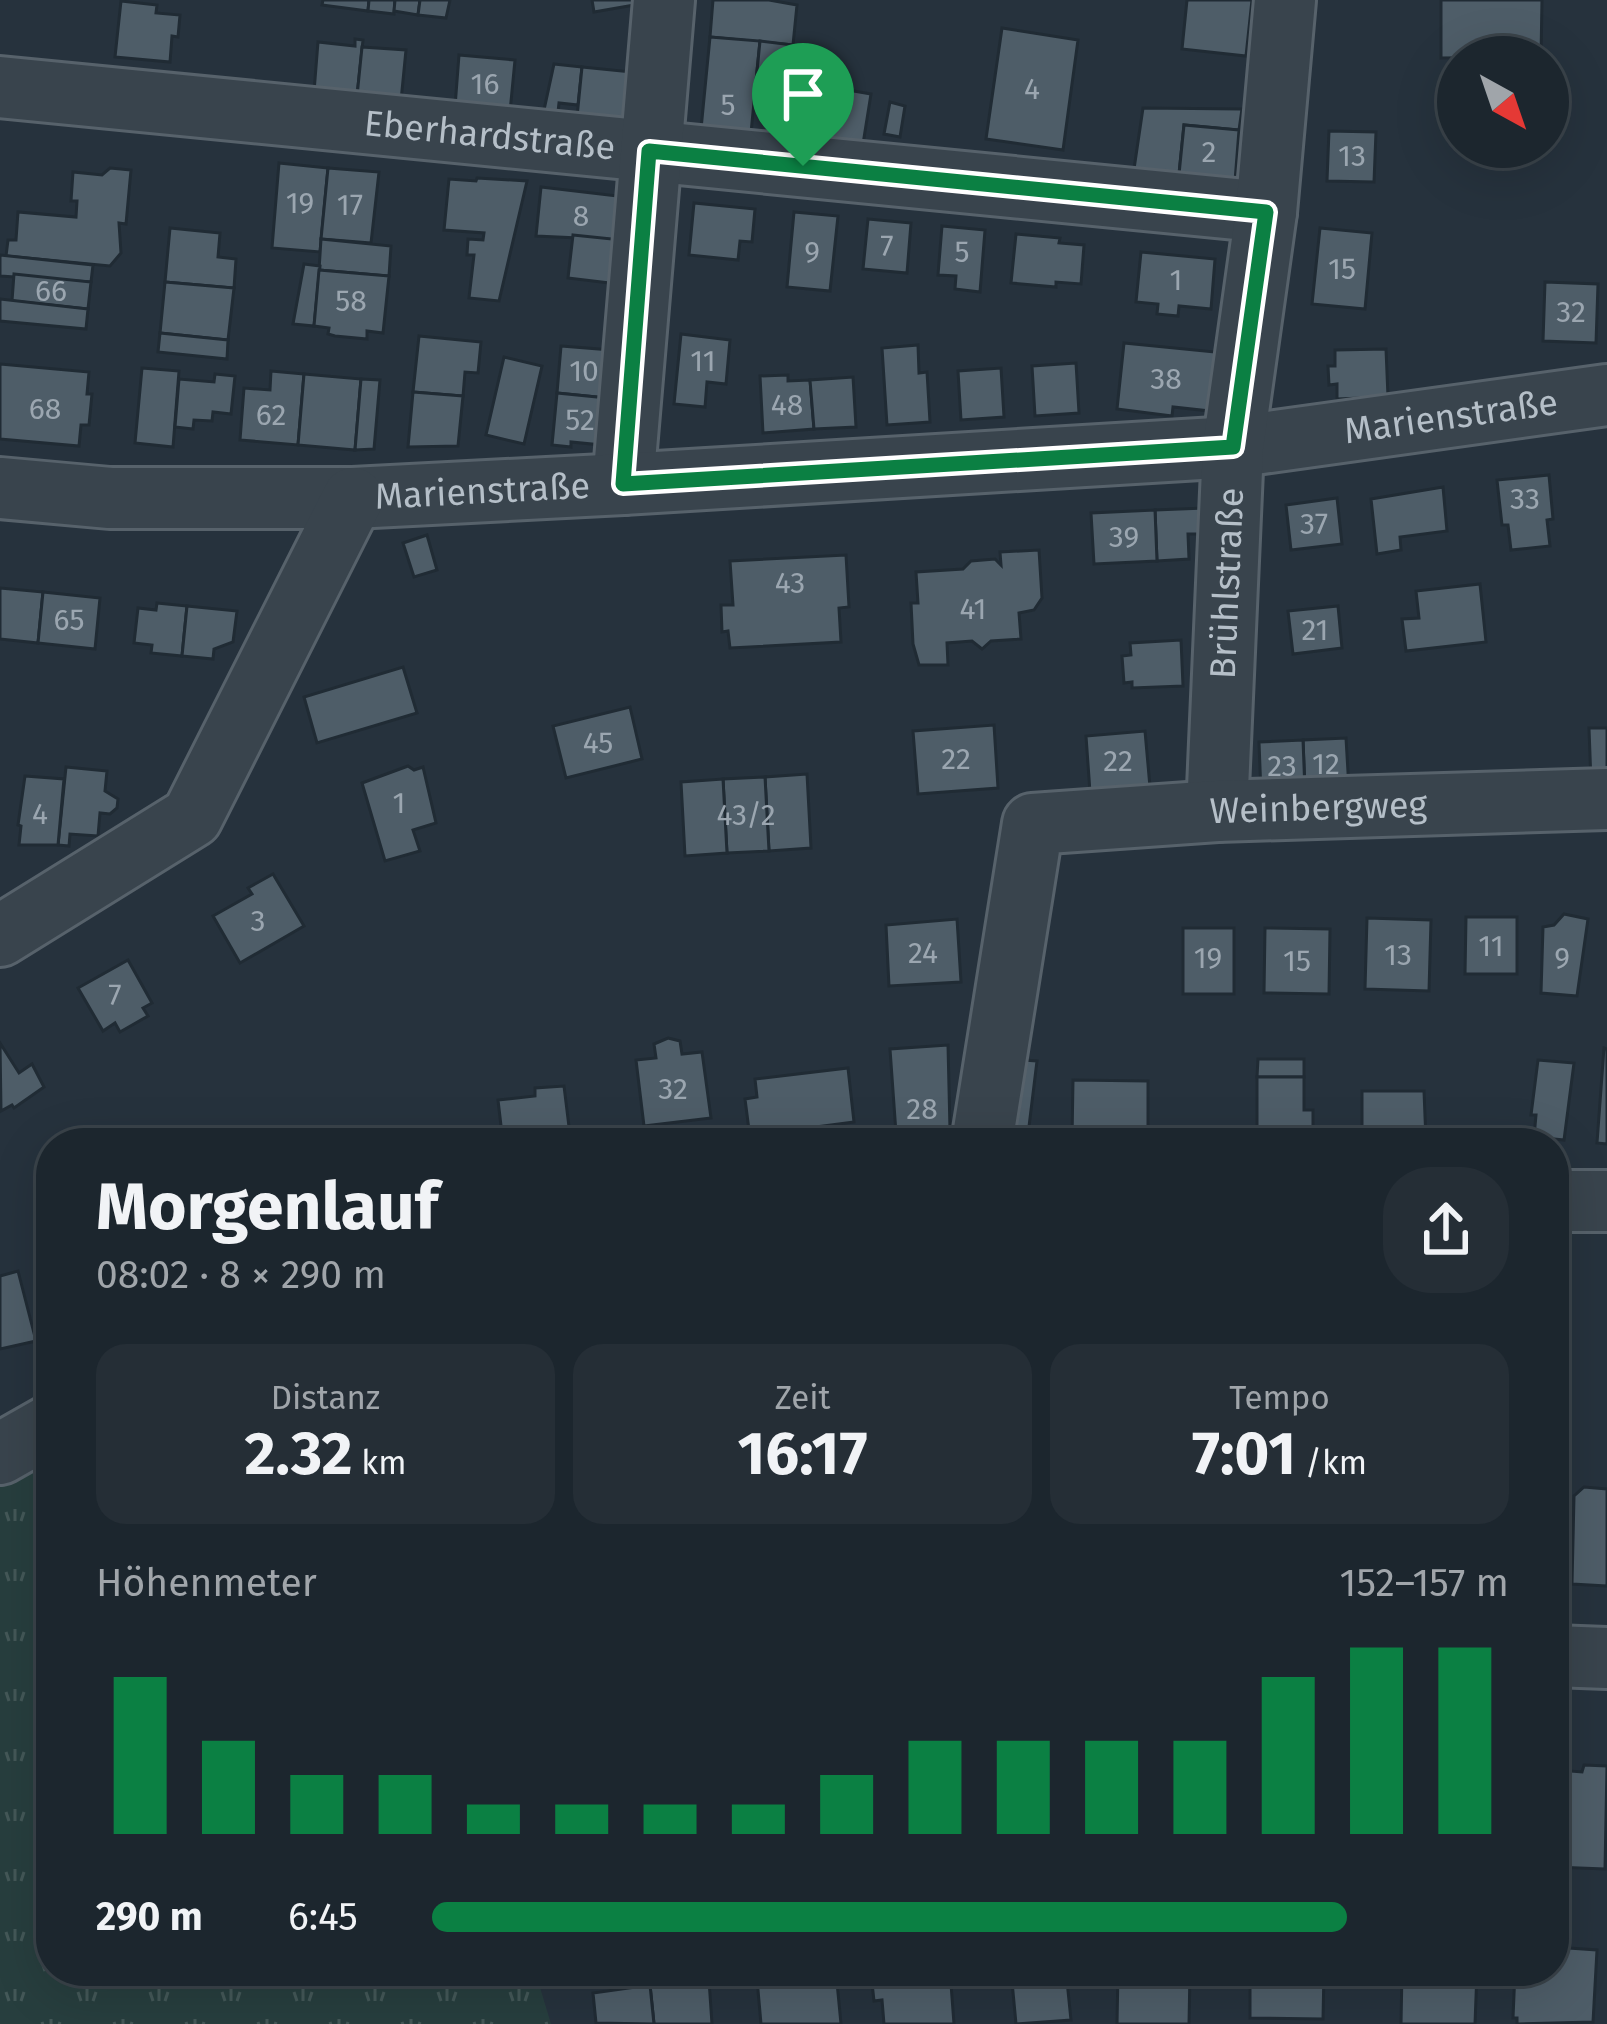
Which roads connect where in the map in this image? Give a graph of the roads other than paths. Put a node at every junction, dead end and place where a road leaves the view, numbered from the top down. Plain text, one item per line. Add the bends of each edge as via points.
1 (664, 0) edge
2 (1285, 0) edge
3 (0, 87) edge
4 (649, 151) junction
5 (1266, 212) junction
6 (1607, 395) edge
7 (1233, 447) junction
8 (623, 484) junction
9 (0, 488) edge
10 (353, 498) junction
11 (1607, 799) edge
12 (1217, 811) junction
13 (0, 888) edge
14 (64, 896) junction
15 (0, 936) edge
16 (984, 1128) edge
17 (1569, 1201) edge
18 (1607, 1202) edge
19 (36, 1434) edge
20 (0, 1454) edge
21 (1569, 1657) edge
22 (1607, 1658) edge

1 - 4 street
2 - 5 street, Brühlstraße
3 - 4 street, Eberhardstraße
4 - 5 street, Eberhardstraße
4 - 8 street
5 - 7 street, Brühlstraße
6 - 7 street, Marienstraße
7 - 8 street, Marienstraße
7 - 12 street, Brühlstraße
8 - 10 street, Marienstraße
9 - 10 street, Marienstraße via 110,498
10 - 14 street via 193,817
11 - 12 street, Weinbergweg
12 - 16 street, Weinbergweg via 1033,824
13 - 14 street
14 - 15 street
17 - 18 street
19 - 20 street
21 - 22 street

